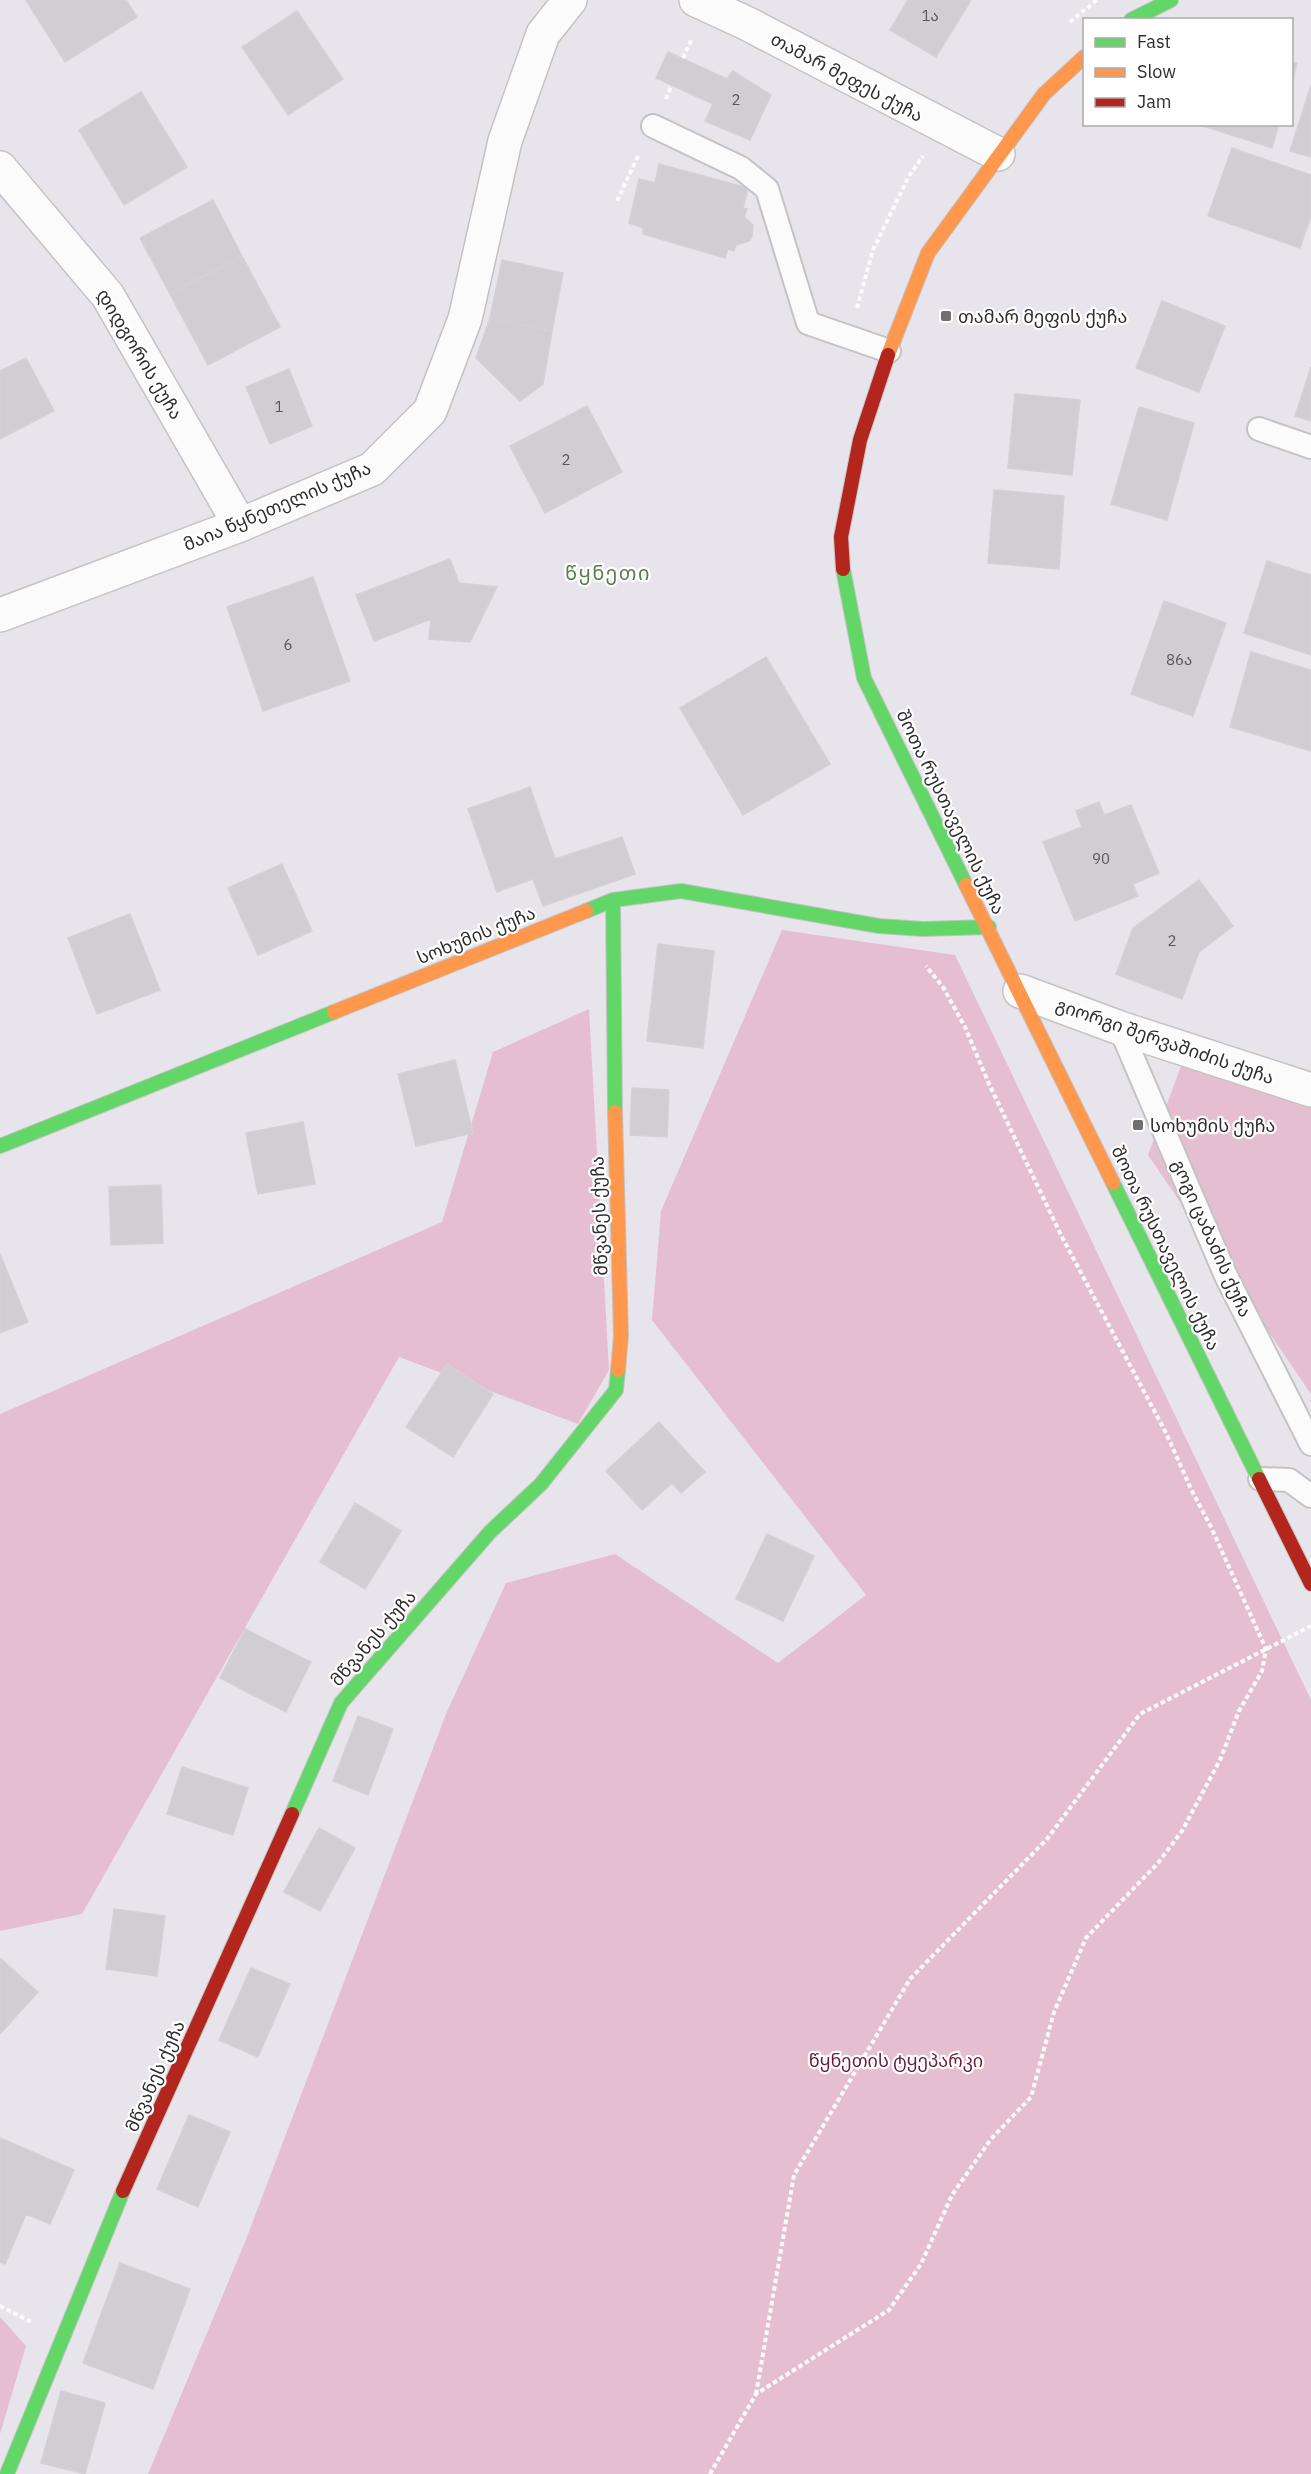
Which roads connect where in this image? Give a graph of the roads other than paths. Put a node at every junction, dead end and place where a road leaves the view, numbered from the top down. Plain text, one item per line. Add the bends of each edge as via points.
1 (570, 0) edge
2 (696, 0) edge
3 (1171, 0) edge
4 (1135, 18) edge
5 (1083, 58) edge
6 (653, 126) dead end
7 (998, 154) junction
8 (0, 168) edge
9 (889, 351) junction
10 (1259, 429) dead end
11 (1311, 447) edge
12 (240, 525) junction
13 (0, 615) edge
14 (613, 900) junction
15 (988, 927) junction
16 (1020, 991) junction
17 (1120, 1028) junction
18 (1311, 1090) edge
19 (0, 1146) edge
20 (1311, 1444) edge
21 (1260, 1479) junction
22 (1311, 1496) edge
23 (1311, 1584) edge
24 (7, 2474) edge

1 - 12 street, მაია წყნეთელის ქუჩა via 543,34 505,141 465,319 430,411 372,469
2 - 7 street, თამარ მეფეს ქუჩა
3 - 4 street
5 - 7 street, შოთა რუსთაველის ქუჩა via 1044,94
6 - 9 lane via 741,168 766,189 808,323
7 - 9 street, შოთა რუსთაველის ქუჩა via 928,253
8 - 12 street, დიდგორის ქუჩა via 108,296
9 - 15 street, შოთა რუსთაველის ქუჩა via 858,450 841,537 844,582 864,678
10 - 11 lane
12 - 13 street, მაია წყნეთელის ქუჩა
14 - 15 street, სოხუმის ქუჩა via 681,891 879,926
14 - 19 street, სოხუმის ქუჩა
14 - 24 street, მწვანეს ქუჩა via 621,1336 616,1390 542,1484 490,1532 341,1702 122,2194
15 - 16 street, შოთა რუსთაველის ქუჩა
16 - 17 street, გიორგი შერვაშიძის ქუჩა
16 - 21 street, შოთა რუსთაველის ქუჩა
17 - 18 street, გიორგი შერვაშიძის ქუჩა
17 - 20 lane, გოგი ცაბაძის ქუჩა via 1226,1276
21 - 22 lane via 1289,1480
21 - 23 street, შოთა რუსთაველის ქუჩა

